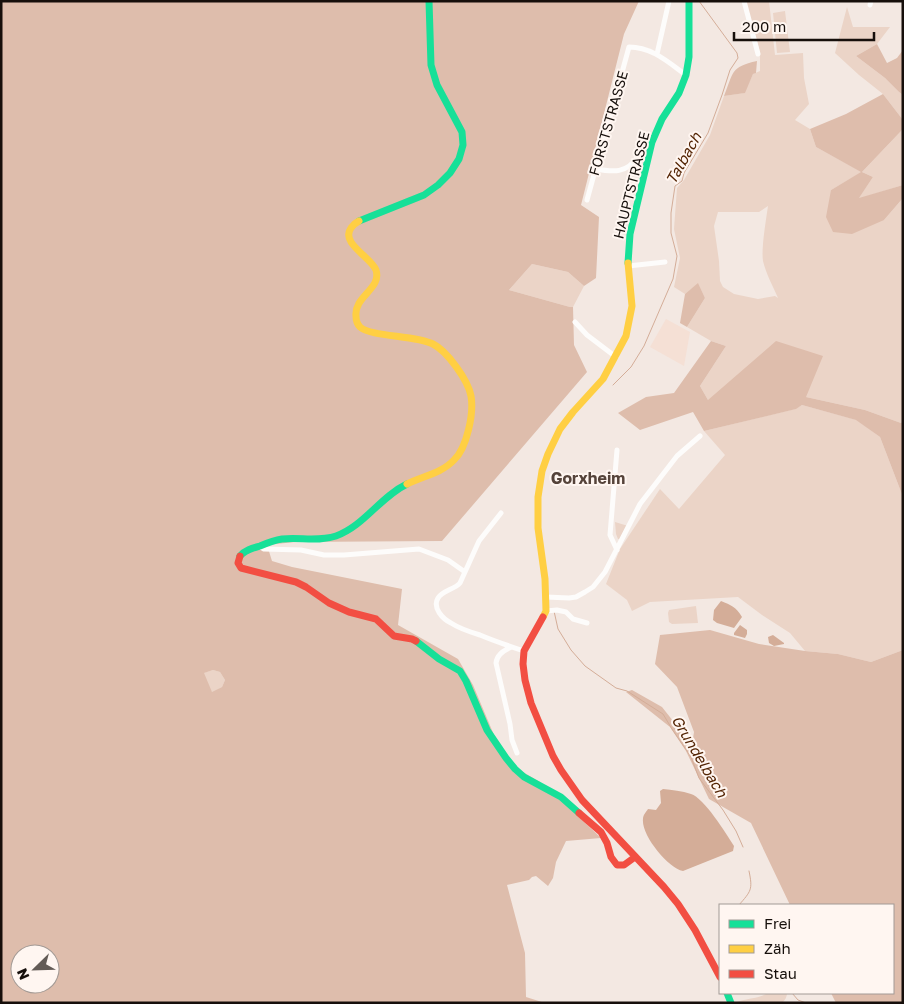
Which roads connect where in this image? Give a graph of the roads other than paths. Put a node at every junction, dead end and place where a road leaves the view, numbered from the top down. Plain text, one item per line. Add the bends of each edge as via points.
1 (429, 1) edge
2 (669, 1) edge
3 (689, 1) edge
4 (744, 1) edge
5 (657, 54) junction
6 (758, 54) dead end
7 (686, 75) junction
8 (652, 142) junction
9 (595, 169) junction
10 (587, 200) dead end
11 (665, 262) dead end
12 (628, 266) junction
13 (576, 322) dead end
14 (616, 357) junction
15 (700, 436) dead end
16 (617, 450) dead end
17 (501, 513) dead end
18 (259, 546) junction
19 (617, 550) junction
20 (465, 572) junction
21 (546, 597) junction
22 (552, 610) junction
23 (587, 623) dead end
24 (512, 647) junction
25 (524, 650) junction
26 (517, 753) dead end
27 (635, 857) junction
28 (719, 975) edge

1 - 18 street via 432,65 437,85 462,132 459,159 450,173 424,195 355,223 350,227 348,237 377,272 375,283 356,305 359,325 369,332 425,340 436,345 443,350 468,387 472,406 462,452 449,466 403,486 344,532 324,539 272,541
2 - 5 street
3 - 7 street, HAUPTSTRASSE
4 - 6 street
5 - 7 street
5 - 9 street, FORSTSTRASSE via 629,47
7 - 8 street, HAUPTSTRASSE
8 - 9 street via 644,146 634,162 621,170
8 - 12 street, HAUPTSTRASSE via 630,234
9 - 10 street, FORSTSTRASSE
11 - 12 street
12 - 14 street, HAUPTSTRASSE via 630,320
13 - 14 street
14 - 21 street, HAUPTSTRASSE via 603,379 560,430 542,471 538,528
15 - 19 street via 677,456 640,504
16 - 19 street via 610,535
17 - 20 street via 479,541
18 - 20 street via 269,550 301,550 324,555 418,549 440,556
18 - 27 street via 239,556 241,568 296,582 329,603 376,619 394,636 418,642 438,660 460,671 487,730 515,769 561,798 590,822 605,838 617,865 624,865
19 - 21 street via 593,587 576,597
20 - 24 street via 457,586 439,596 437,603 442,617 458,627
21 - 22 street, HAUPTSTRASSE
22 - 23 street via 566,612
22 - 25 street, HAUPTSTRASSE
24 - 25 street
24 - 26 street via 504,650 496,663
25 - 27 street via 531,703 553,756 582,800
27 - 28 street via 678,904

